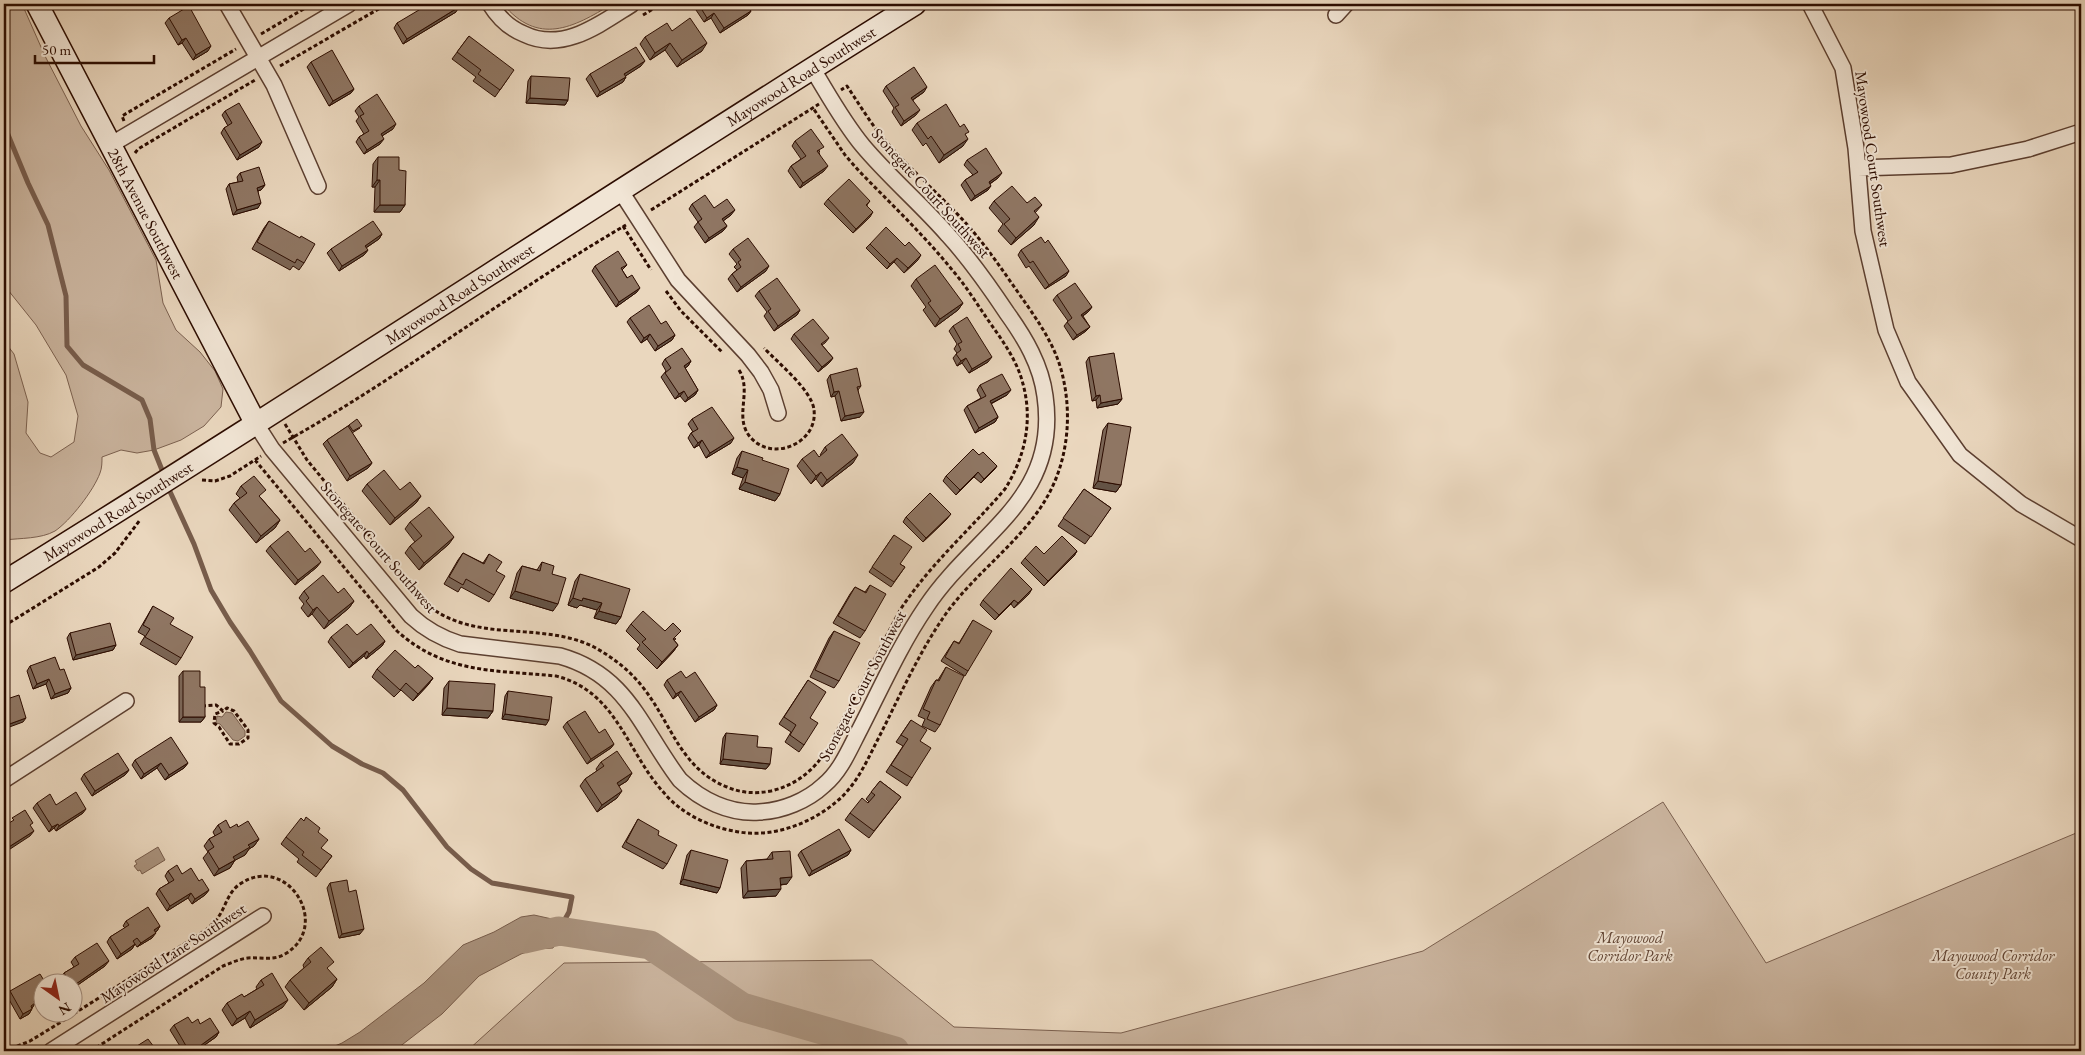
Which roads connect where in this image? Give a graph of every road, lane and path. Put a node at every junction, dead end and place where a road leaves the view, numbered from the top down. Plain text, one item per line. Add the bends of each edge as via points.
1 (37, 4) edge
2 (227, 4) edge
3 (312, 4) edge
4 (349, 4) edge
5 (387, 4) edge
6 (490, 4) edge
7 (632, 4) edge
8 (915, 4) edge
9 (1810, 4) edge
10 (249, 41) junction
11 (258, 56) junction
12 (812, 68) junction
13 (267, 73) junction
14 (848, 86) dead end
15 (122, 116) dead end
16 (2081, 132) edge
17 (112, 144) junction
18 (138, 149) dead end
19 (1858, 168) junction
20 (318, 186) dead end
21 (620, 190) junction
22 (652, 210) dead end
23 (623, 226) dead end
24 (778, 413) dead end
25 (256, 424) junction
26 (194, 474) junction
27 (141, 508) junction
28 (2081, 539) edge
29 (4, 582) edge
30 (4, 626) edge
31 (126, 701) dead end
32 (201, 706) edge
33 (222, 711) junction
34 (4, 780) edge
35 (263, 916) dead end
36 (51, 1051) edge

1 - 17 street, 28th Avenue Southwest
2 - 10 street
3 - 10 path
4 - 11 street
5 - 13 path
6 - 7 street via 511,27 547,41 583,33
8 - 12 street, Mayowood Road Southwest
9 - 19 street, Mayowood Court Southwest via 1843,68
10 - 11 street
10 - 15 path
11 - 13 street
11 - 17 street
12 - 21 street, Mayowood Road Southwest
12 - 25 street, Stonegate Court Southwest via 861,143 949,235 1017,327 1041,376 1047,426 1042,457 1030,486 1009,515 951,574 928,604 844,760 825,785 811,795 780,809 752,812 737,811 708,800 680,780 626,698 598,672 560,656 460,644 423,627 279,456
13 - 18 path
13 - 20 street
14 - 26 path via 883,137 984,245 1034,316 1061,370 1066,390 1068,427 1062,462 1038,513 944,616 862,770 839,800 822,813 769,832 733,831 686,812 664,794 610,710 587,690 556,676 455,664 424,652 396,631 255,460 230,476 215,481 204,480
16 - 19 street via 2028,149 1951,165
17 - 25 street, 28th Avenue Southwest
19 - 28 street, Mayowood Court Southwest via 1863,231 1886,330 1908,382 1960,455 2021,504
21 - 24 street via 678,280 761,372
21 - 25 street, Mayowood Road Southwest
22 - 23 path via 813,108 845,156 953,270 1010,354 1026,396 1027,425 1023,452 1013,478 936,561 912,593 827,750 812,771 788,785 764,792 741,792 717,783 694,767 642,686 609,656 564,636 465,625 435,611 307,460 293,437 404,370 463,328
25 - 26 street, Mayowood Road Southwest
26 - 27 street, Mayowood Road Southwest
27 - 29 street, Mayowood Road Southwest
27 - 30 path via 115,552 99,567
31 - 34 street
32 - 33 path via 216,705
33 - 33 path via 227,708 234,711 248,730 248,738 239,744 230,744 214,723 215,714
35 - 36 street, Mayowood Lane Southwest

